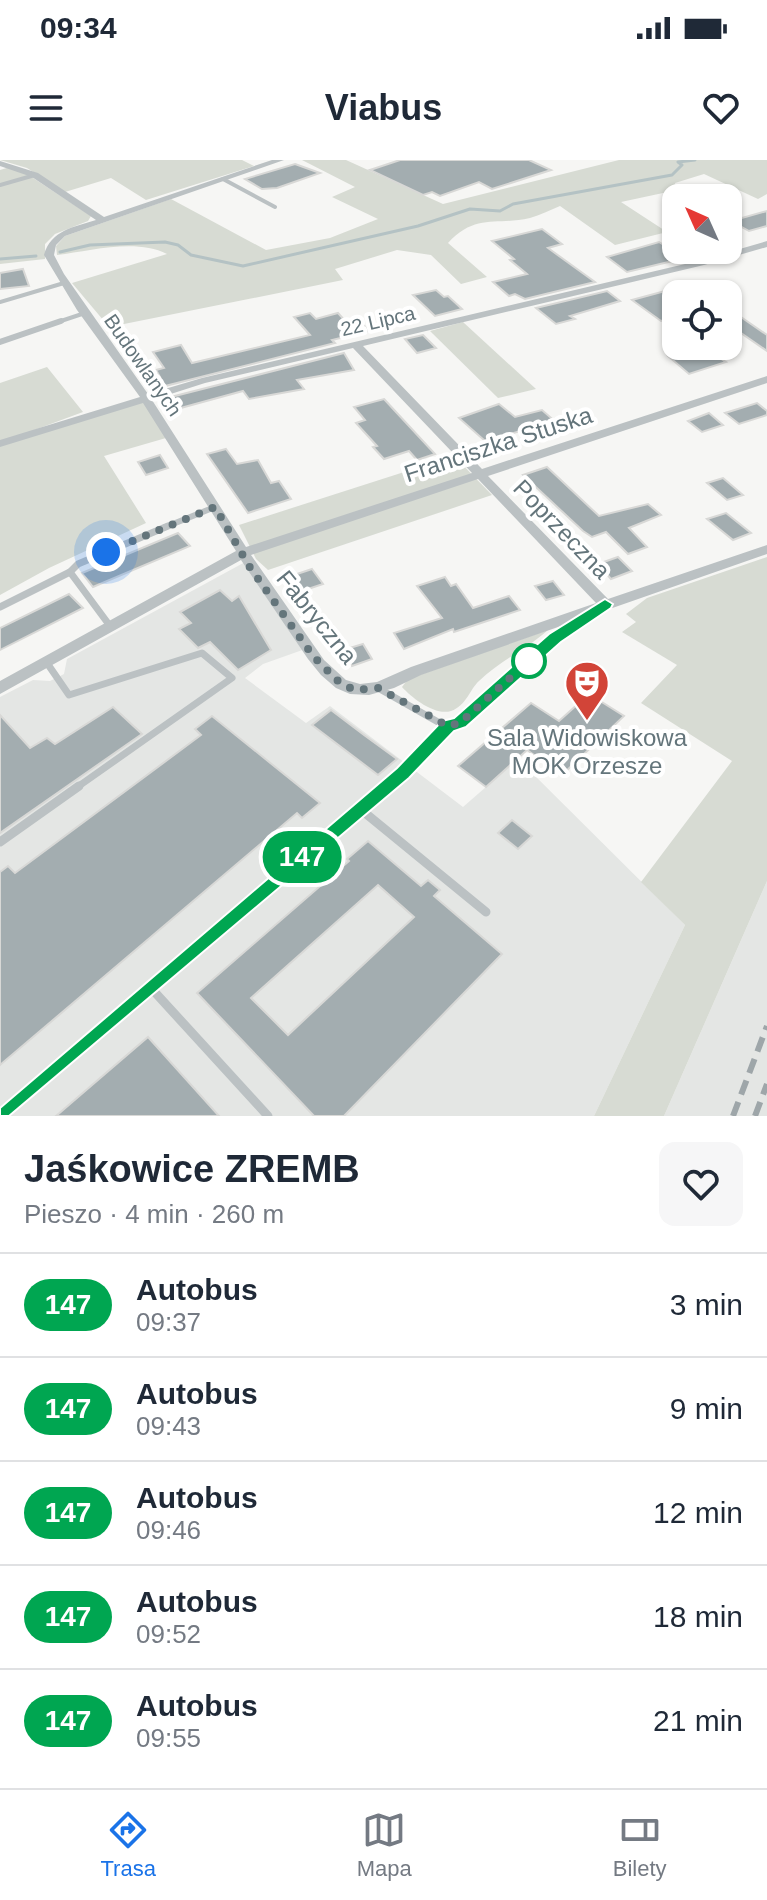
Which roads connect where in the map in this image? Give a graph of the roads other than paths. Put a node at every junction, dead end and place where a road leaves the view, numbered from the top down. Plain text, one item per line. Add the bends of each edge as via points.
1 (247, 160) edge
2 (280, 160) edge
3 (0, 163) edge
4 (260, 167) junction
5 (35, 175) junction
6 (223, 179) junction
7 (0, 185) edge
8 (275, 207) dead end
9 (101, 219) junction
10 (767, 244) edge
11 (64, 283) junction
12 (0, 302) edge
13 (85, 313) junction
14 (0, 342) edge
15 (356, 345) junction
16 (767, 379) edge
17 (145, 397) junction
18 (0, 444) edge
19 (477, 473) junction
20 (215, 507) junction
21 (767, 549) edge
22 (243, 553) junction
23 (70, 572) junction
24 (605, 604) junction
25 (0, 607) edge
26 (110, 626) junction
27 (47, 663) junction
28 (1, 687) edge
29 (378, 688) junction
30 (448, 726) junction
31 (359, 808) junction
32 (0, 842) edge
33 (486, 912) dead end
34 (151, 988) junction
35 (1, 1116) edge
36 (268, 1116) edge

1 - 4 street
2 - 4 street, Budowlanych
3 - 5 street
4 - 6 street, Budowlanych
5 - 7 lane
5 - 9 street
6 - 8 lane
6 - 9 street, Budowlanych
9 - 11 street, Budowlanych via 62,234 52,244 49,255
10 - 15 street, 22 Lipca
11 - 12 lane
11 - 13 street, Budowlanych
13 - 14 lane
13 - 17 street, Budowlanych
15 - 17 street, 22 Lipca
15 - 19 street, Poprzeczna
16 - 19 street, Franciszka Stuska
17 - 18 street, 22 Lipca
17 - 20 street, Budowlanych
19 - 22 street, Franciszka Stuska
19 - 24 street, Poprzeczna
20 - 22 street, Budowlanych
20 - 23 lane via 78,564
21 - 24 street
22 - 26 street
22 - 29 street, Fabryczna via 313,656 340,683 355,690
23 - 25 lane
23 - 26 lane
24 - 29 street
24 - 30 lane via 555,638 460,723
26 - 27 street
27 - 28 street
27 - 32 lane via 69,695 202,653 232,678
29 - 30 lane
30 - 31 lane via 410,767
31 - 33 lane
31 - 34 lane
34 - 35 lane
34 - 36 lane

